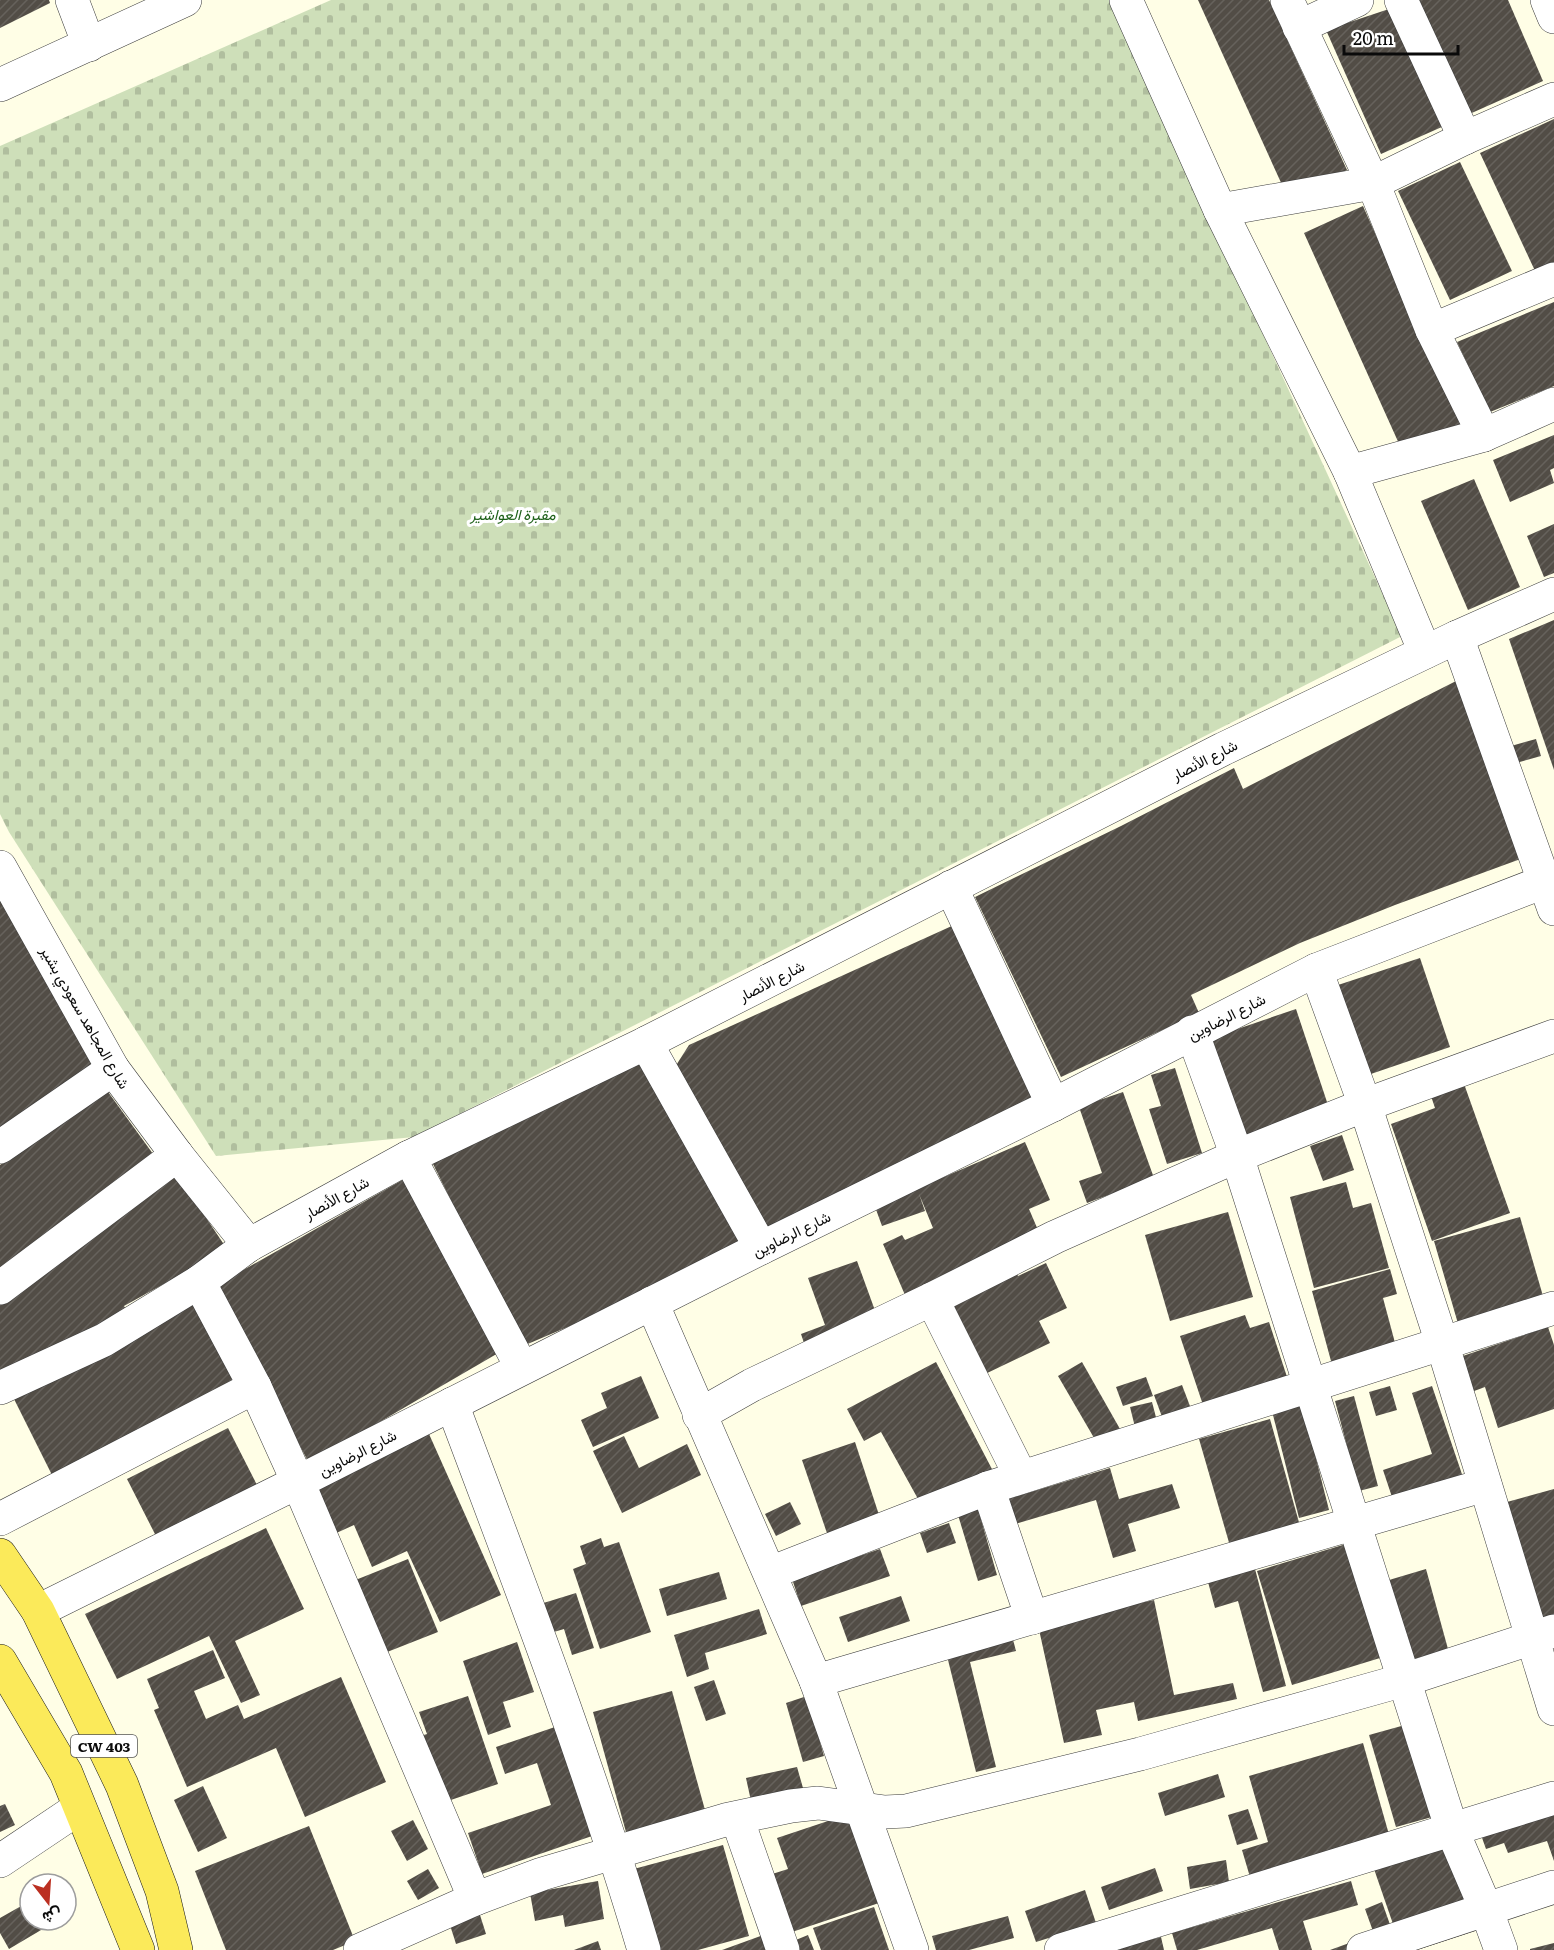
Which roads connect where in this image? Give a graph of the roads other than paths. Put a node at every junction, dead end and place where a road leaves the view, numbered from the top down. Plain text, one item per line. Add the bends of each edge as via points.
1 (72, 0) edge
2 (184, 0) edge
3 (1126, 0) edge
4 (1358, 0) edge
5 (1401, 0) edge
6 (1547, 0) edge
7 (1293, 14) edge
8 (1554, 17) edge
9 (89, 45) junction
10 (0, 85) edge
11 (1554, 99) edge
12 (1465, 138) junction
13 (1373, 183) junction
14 (1220, 210) junction
15 (1554, 279) edge
16 (1432, 330) junction
17 (1554, 404) edge
18 (1485, 435) junction
19 (1350, 472) junction
20 (1554, 594) edge
21 (1457, 637) junction
22 (1425, 652) junction
23 (0, 867) edge
24 (951, 887) junction
25 (1551, 889) edge
26 (1316, 970) junction
27 (1192, 1032) junction
28 (1554, 1036) edge
29 (646, 1043) junction
30 (113, 1069) junction
31 (1053, 1105) junction
32 (1365, 1105) junction
33 (0, 1147) edge
34 (177, 1155) junction
35 (1237, 1156) junction
36 (409, 1157) junction
37 (249, 1245) junction
38 (761, 1248) junction
39 (198, 1282) junction
40 (0, 1288) edge
41 (932, 1299) junction
42 (652, 1303) junction
43 (1554, 1308) edge
44 (1442, 1343) junction
45 (522, 1368) junction
46 (1310, 1386) junction
47 (255, 1387) junction
48 (0, 1388) edge
49 (452, 1404) junction
50 (699, 1415) junction
51 (1021, 1478) junction
52 (298, 1482) junction
53 (1485, 1485) junction
54 (988, 1488) junction
55 (0, 1519) edge
56 (1355, 1523) junction
57 (0, 1555) edge
58 (770, 1573) junction
59 (38, 1611) junction
60 (1032, 1618) junction
61 (1543, 1635) edge
62 (0, 1661) edge
63 (1404, 1680) junction
64 (816, 1681) junction
65 (1554, 1708) edge
66 (1554, 1798) edge
67 (80, 1808) junction
68 (861, 1810) junction
69 (737, 1818) junction
70 (1452, 1830) junction
71 (615, 1852) junction
72 (0, 1861) edge
73 (1554, 1887) edge
74 (475, 1899) junction
75 (1486, 1909) junction
76 (138, 1950) edge
77 (176, 1950) edge
78 (360, 1950) edge
79 (644, 1950) edge
80 (783, 1950) edge
81 (912, 1950) edge
82 (1061, 1950) edge
83 (1363, 1950) edge
84 (1501, 1950) edge

1 - 9 street
2 - 9 street
3 - 14 street
4 - 7 street
5 - 12 street
6 - 8 street
7 - 13 street
9 - 10 street
11 - 12 street
12 - 13 street
13 - 14 street
13 - 16 street
14 - 19 street
15 - 16 street
16 - 18 street
17 - 18 street
18 - 19 street
19 - 22 street
20 - 21 street, شارع الأنصار
21 - 22 street, شارع الأنصار
21 - 25 street
22 - 24 street, شارع الأنصار
23 - 30 street, شارع المجاهد سعودي بشير
24 - 29 street, شارع الأنصار
24 - 31 street
25 - 26 street, شارع الرضاوين
26 - 27 street, شارع الرضاوين
26 - 32 street
27 - 31 street, شارع الرضاوين
27 - 35 street
28 - 32 street
29 - 36 street, شارع الأنصار
29 - 38 street
30 - 33 street
30 - 34 street, شارع المجاهد سعودي بشير
31 - 38 street, شارع الرضاوين
32 - 35 street
32 - 44 street
34 - 37 street, شارع المجاهد سعودي بشير
34 - 40 street
35 - 41 street via 1055,1237
35 - 46 street
36 - 37 street, شارع الأنصار
36 - 45 street
37 - 39 street, شارع الأنصار
38 - 42 street, شارع الرضاوين
39 - 47 street
39 - 48 street, شارع الأنصار via 104,1340
41 - 50 street via 752,1385
41 - 51 street
42 - 45 street, شارع الرضاوين
42 - 50 street
43 - 44 street
44 - 46 street
44 - 53 street
45 - 49 street, شارع الرضاوين
46 - 51 street
46 - 56 street
47 - 52 street
47 - 55 street
49 - 52 street, شارع الرضاوين
49 - 71 street via 560,1691
50 - 58 street
51 - 54 street
52 - 59 street, شارع الرضاوين
52 - 74 street
53 - 56 street
53 - 61 street
54 - 58 street
54 - 60 street
56 - 60 street
56 - 63 street
57 - 59 main road, CW 403
58 - 64 street
59 - 77 main road, CW 403 via 122,1785 162,1891
60 - 64 street
61 - 63 street
61 - 65 street
62 - 67 main road, CW 403 via 66,1773
63 - 68 street via 1140,1754 906,1811
63 - 70 street
64 - 68 street
66 - 70 street
67 - 72 street
67 - 76 main road, CW 403
68 - 69 street via 818,1803
68 - 81 street
69 - 71 street
69 - 80 street
70 - 75 street
70 - 82 street
71 - 74 street
71 - 79 street
73 - 75 street
74 - 78 street
75 - 83 street
75 - 84 street

